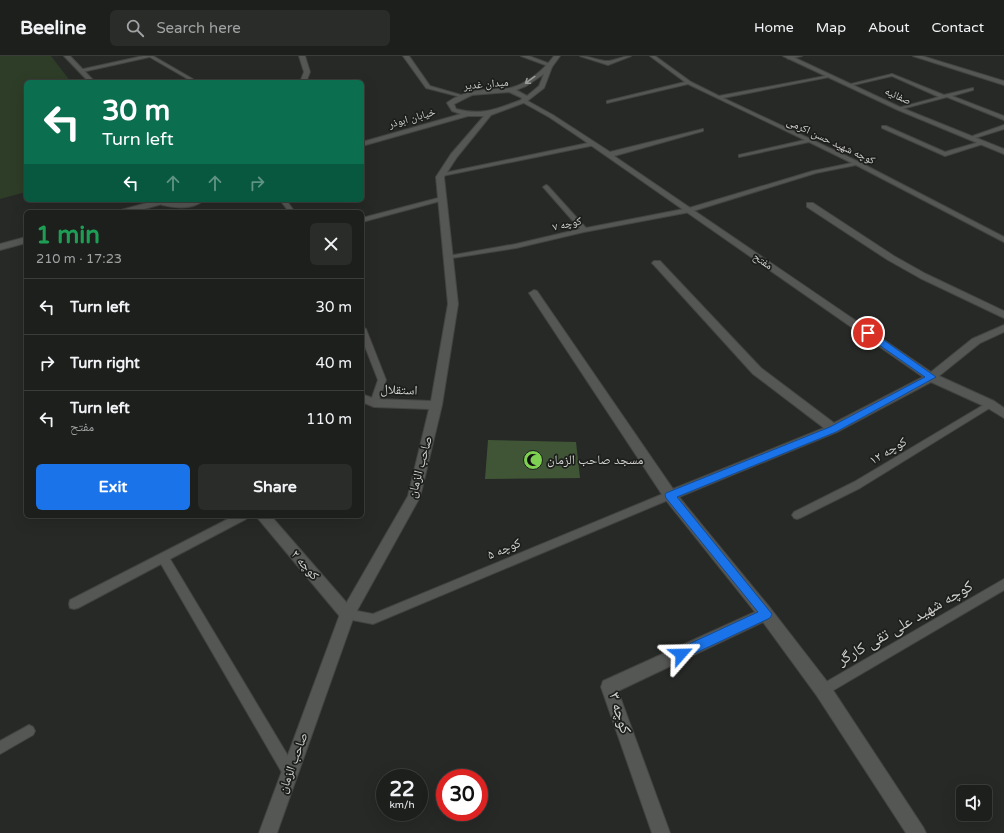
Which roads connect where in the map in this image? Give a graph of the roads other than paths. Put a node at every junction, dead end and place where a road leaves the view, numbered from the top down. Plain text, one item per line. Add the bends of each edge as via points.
1 (66, 56) edge
2 (150, 56) edge
3 (302, 56) edge
4 (406, 56) edge
5 (524, 56) edge
6 (557, 56) edge
7 (583, 56) edge
8 (628, 56) edge
9 (652, 56) edge
10 (799, 56) edge
11 (916, 56) edge
12 (788, 57) edge
13 (549, 66) junction
14 (82, 70) junction
15 (829, 76) junction
16 (90, 80) edge
17 (192, 80) edge
18 (304, 80) edge
19 (689, 83) junction
20 (1004, 83) edge
21 (849, 85) junction
22 (971, 89) dead end
23 (510, 90) junction
24 (459, 96) junction
25 (946, 96) junction
26 (719, 97) junction
27 (524, 102) junction
28 (609, 102) dead end
29 (900, 109) junction
30 (468, 114) junction
31 (489, 114) junction
32 (1004, 118) edge
33 (1004, 127) edge
34 (884, 128) dead end
35 (701, 130) dead end
36 (970, 138) junction
37 (808, 141) junction
38 (364, 143) edge
39 (984, 143) junction
40 (593, 144) junction
41 (1004, 152) edge
42 (608, 155) junction
43 (741, 156) dead end
44 (857, 163) junction
45 (442, 174) junction
46 (546, 187) dead end
47 (442, 199) junction
48 (156, 202) edge
49 (164, 202) edge
50 (196, 202) edge
51 (810, 206) dead end
52 (130, 210) edge
53 (690, 210) junction
54 (364, 219) edge
55 (584, 230) junction
56 (1004, 240) edge
57 (24, 241) edge
58 (0, 247) edge
59 (448, 258) junction
60 (657, 263) dead end
61 (534, 293) dead end
62 (1004, 314) edge
63 (1004, 328) edge
64 (364, 334) edge
65 (931, 377) junction
66 (364, 399) edge
67 (374, 403) junction
68 (990, 404) junction
69 (436, 405) junction
70 (1004, 414) edge
71 (833, 429) junction
72 (670, 495) junction
73 (797, 515) dead end
74 (239, 518) edge
75 (265, 518) edge
76 (163, 557) junction
77 (1004, 584) edge
78 (74, 604) dead end
79 (347, 614) junction
80 (766, 614) junction
81 (823, 690) junction
82 (29, 731) dead end
83 (0, 748) edge
84 (289, 771) junction
85 (268, 833) edge
86 (661, 833) edge
87 (917, 833) edge

1 - 14 street
2 - 14 street
2 - 17 lane
3 - 18 street via 307,72
4 - 24 street via 428,87
5 - 13 street
6 - 13 street
7 - 8 street via 608,63
9 - 19 lane, کوچه شهید حسن اکرمی
10 - 12 street
11 - 20 street
12 - 15 street, صفائیه
13 -> 23 street via 524,85
13 - 27 street via 542,87
14 - 16 street
15 - 21 street, صفائیه
15 - 26 lane
19 - 26 lane, کوچه شهید حسن اکرمی
19 - 28 lane
21 - 25 lane via 892,75
21 - 29 street, صفائیه
22 - 25 lane
23 - 24 street, میدان غدیر
23 - 27 street, میدان غدیر via 525,97
24 - 30 street, میدان غدیر via 450,102 454,110
25 - 29 lane
25 - 32 lane
26 - 37 lane, کوچه شهید حسن اکرمی
27 - 31 street, میدان غدیر
27 - 40 street, مفتح via 551,116
29 - 36 street, صفائیه
30 - 31 street, میدان غدیر
30 - 38 street, خیابان ابوذر
31 - 45 street
33 - 36 lane
34 - 39 lane via 945,154
35 - 42 street
36 - 39 street, صفائیه
37 - 43 lane
37 - 44 lane, کوچه شهید حسن اکرمی
39 - 41 street, صفائیه
40 - 42 street, مفتح
40 - 45 lane
42 - 53 street, مفتح
44 - 53 lane, کوچه ۷ via 816,172
44 - 56 lane, کوچه شهید حسن اکرمی
45 - 47 street, صاحب الزمان
46 - 55 lane
47 - 54 lane
47 - 59 street, صاحب الزمان
48 - 52 street
49 - 50 street via 176,206
51 - 62 street via 923,276
53 - 55 lane, کوچه ۷
53 - 65 street, مفتح
55 - 59 lane, کوچه ۷
57 - 58 street
59 - 69 street, صاحب الزمان via 453,304
60 - 71 street via 757,371
61 - 72 street
63 - 65 street via 976,341
64 - 67 lane via 382,380
65 - 68 street, مفتح
65 - 71 street
66 - 67 street, استقلال
67 - 69 street, استقلال
68 - 70 street, مفتح
68 - 73 lane, کوچه ۱۲ via 857,485
69 - 79 street, صاحب الزمان via 414,497
71 - 72 street
72 - 79 lane, کوچه ۵ via 374,619
72 - 80 street
74 - 76 lane
75 - 79 street, کوچه ۲
76 - 78 lane
76 - 84 lane
77 - 81 lane, کوچه شهید علی تقی کارگر
79 - 84 street, صاحب الزمان
80 - 81 street
80 - 86 street, کوچه ۳ via 609,687
81 - 87 street
82 - 83 lane
84 - 85 street, صاحب الزمان

